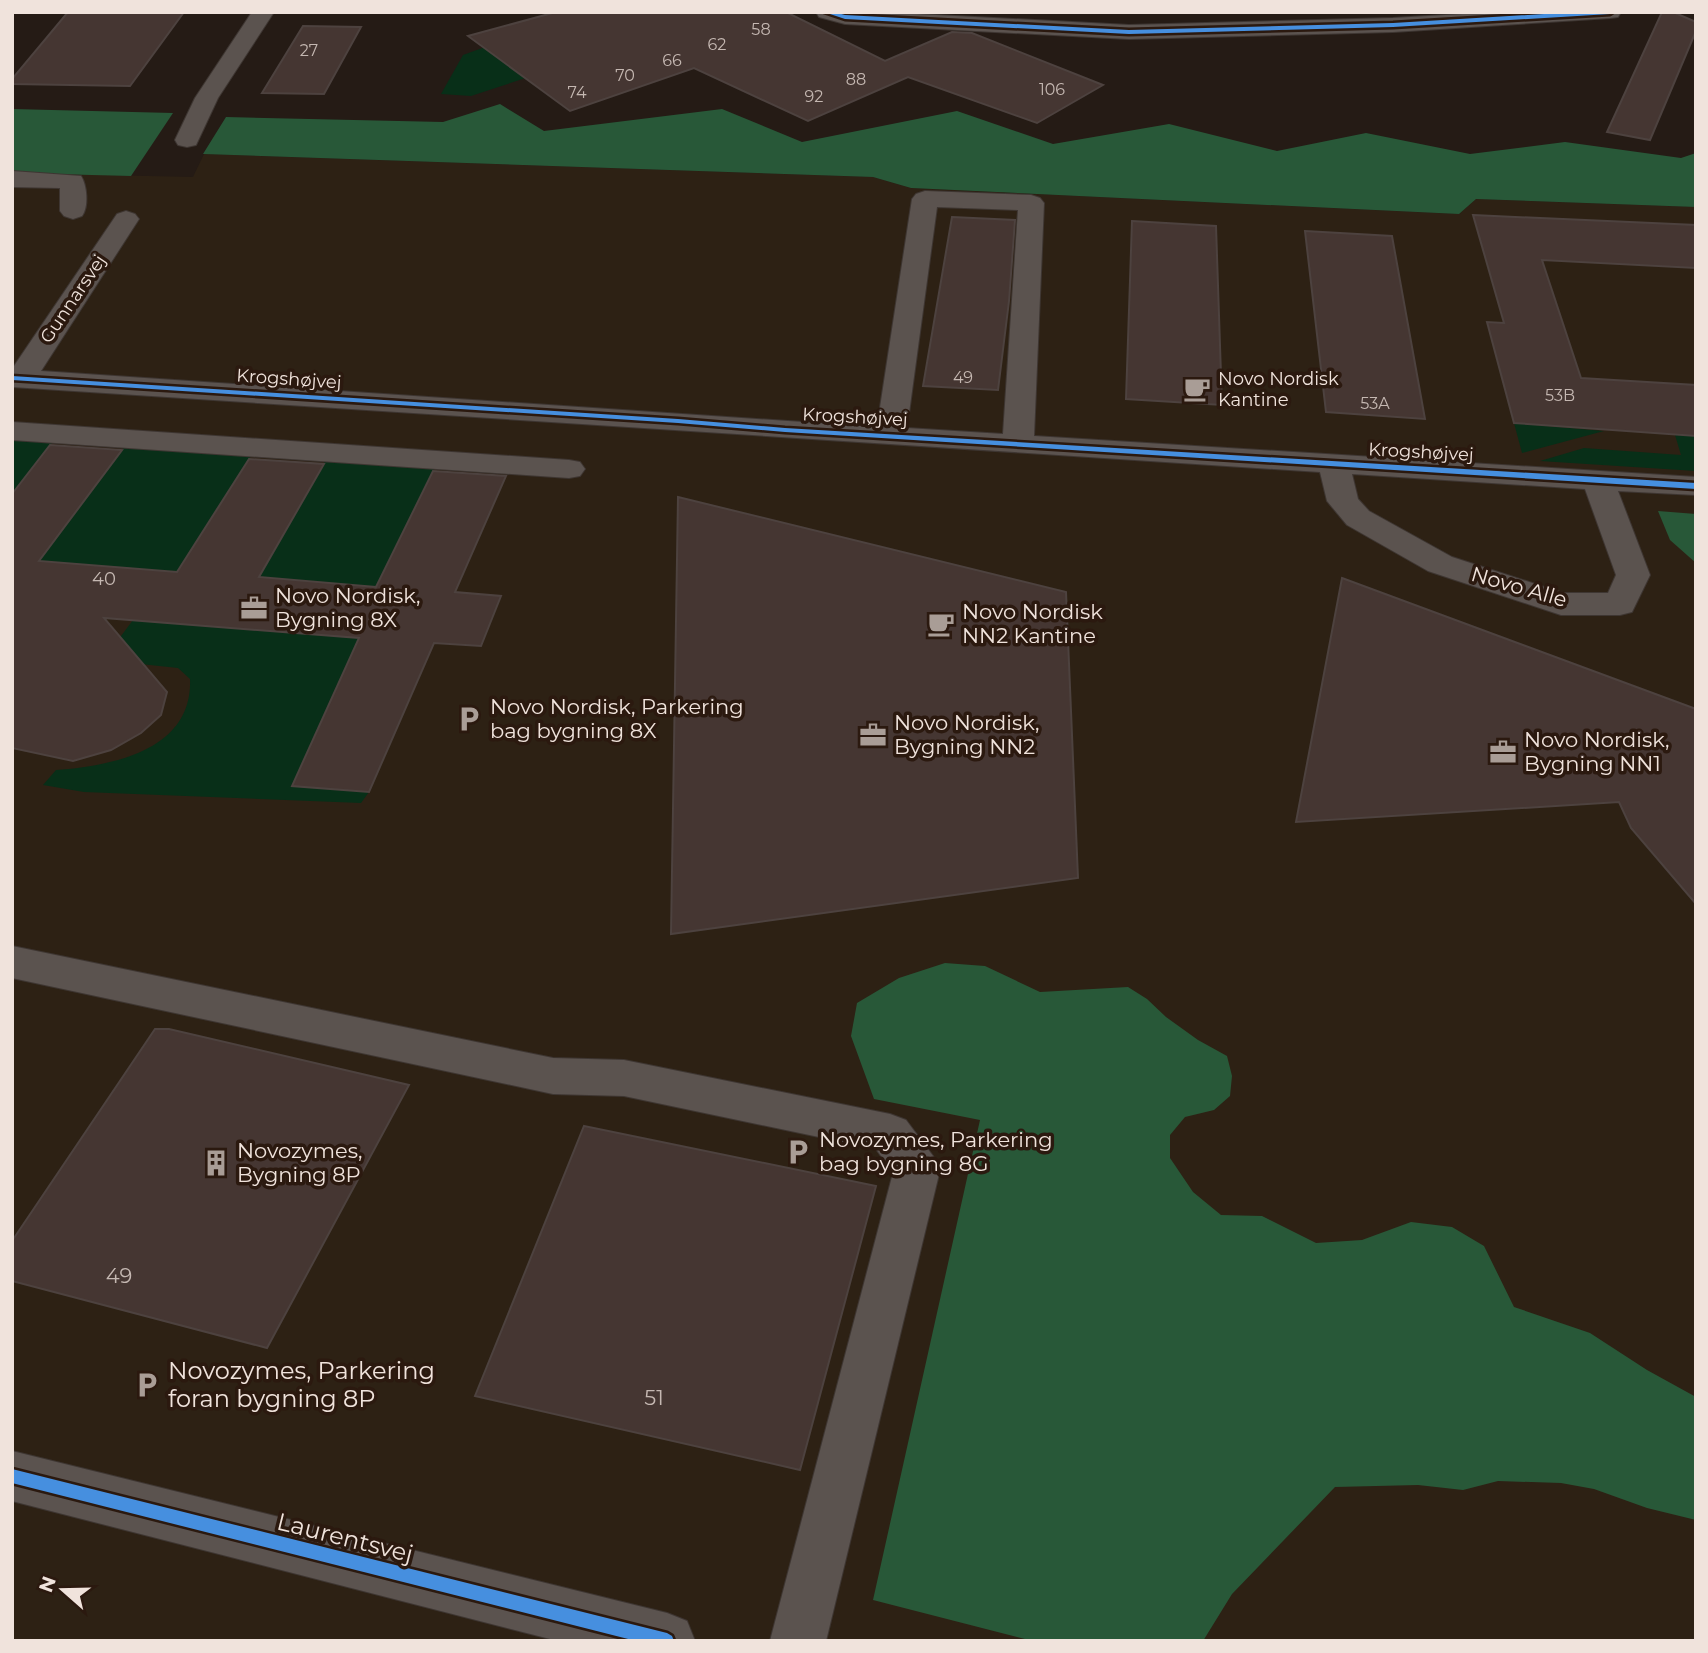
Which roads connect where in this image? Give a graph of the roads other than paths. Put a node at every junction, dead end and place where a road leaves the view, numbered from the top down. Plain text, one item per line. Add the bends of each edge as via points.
1 (263, 12) edge
2 (827, 12) edge
3 (1610, 12) edge
4 (1471, 16) edge
5 (187, 140) dead end
6 (12, 179) edge
7 (73, 211) dead end
8 (126, 219) dead end
9 (16, 378) edge
10 (12, 431) edge
11 (891, 436) junction
12 (1017, 445) junction
13 (1334, 464) junction
14 (569, 469) dead end
15 (1598, 480) junction
16 (1696, 486) edge
17 (12, 962) edge
18 (12, 1476) edge
19 (667, 1641) edge
20 (797, 1641) edge

1 - 5 street via 199,111
2 - 4 street via 1129,32 1308,28
3 - 4 street
6 - 7 street via 72,181
8 - 9 street, Gunnarsvej
9 - 11 street, Krogshøjvej
10 - 14 street
11 - 12 street, Krogshøjvej
11 - 12 street via 925,199 1031,203
12 - 13 street, Krogshøjvej
13 - 15 street, Krogshøjvej
13 - 15 street, Novo Alle via 1343,501 1358,518 1440,564 1561,604 1620,604 1633,575
15 - 16 street, Krogshøjvej
17 - 20 street via 553,1076 624,1078 890,1133 917,1170
18 - 19 street, Laurentsvej

